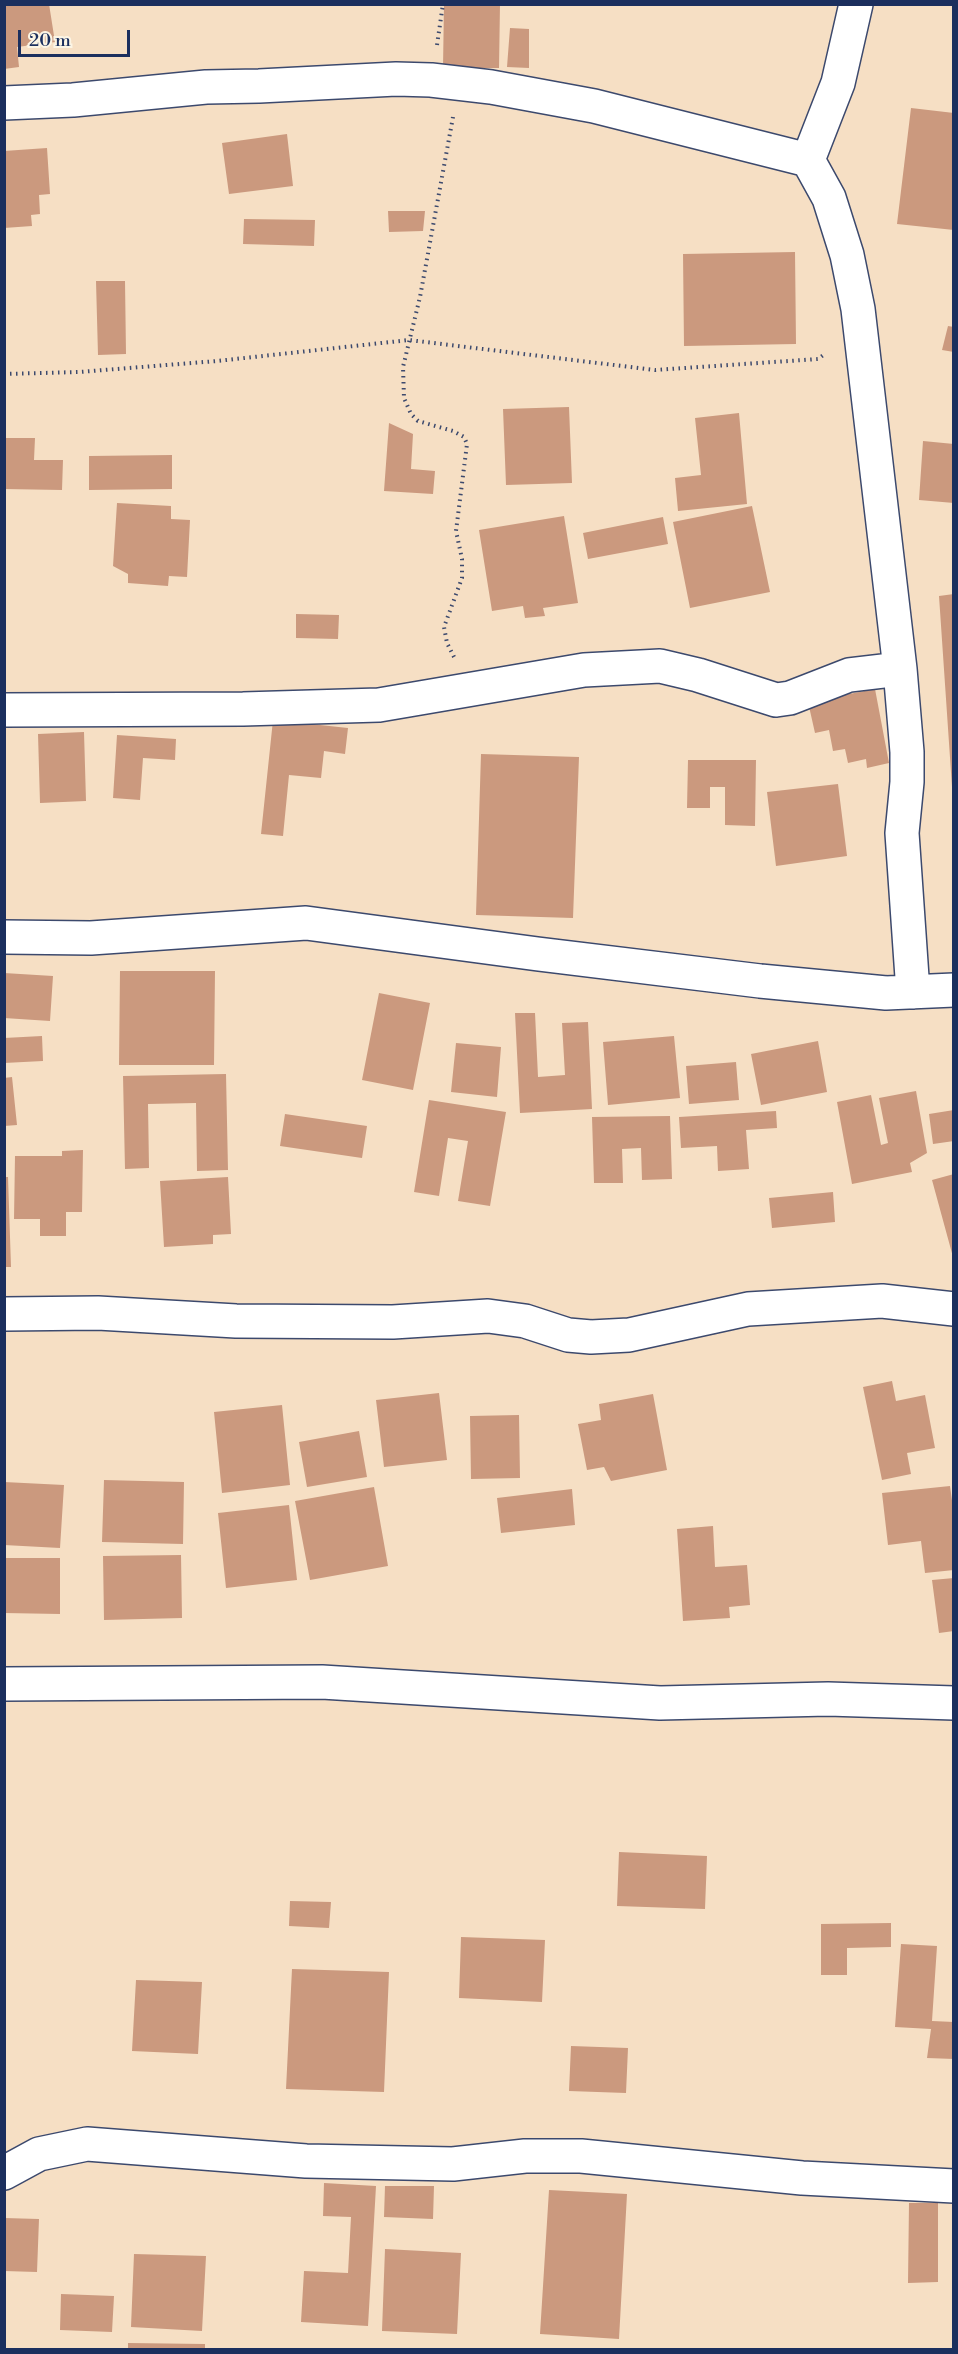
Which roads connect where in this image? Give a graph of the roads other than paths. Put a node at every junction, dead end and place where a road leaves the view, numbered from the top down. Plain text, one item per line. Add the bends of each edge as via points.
1 (856, 4) edge
2 (4, 103) edge
3 (808, 160) junction
4 (900, 669) junction
5 (4, 710) edge
6 (4, 937) edge
7 (954, 990) edge
8 (913, 992) junction
9 (954, 1309) edge
10 (4, 1314) edge
11 (4, 1684) edge
12 (954, 1703) edge
13 (4, 2173) edge
14 (954, 2186) edge

1 - 3 street via 838,83
2 - 3 street via 206,87 431,80 594,106
3 - 4 street via 829,198 847,255 858,309
4 - 5 street via 849,675 776,700 660,666 584,670 379,705
4 - 8 street via 907,752 902,833
6 - 8 street via 92,938 306,923 760,981
7 - 8 street
9 - 10 street via 882,1301 748,1309 629,1335 591,1337 488,1316 371,1322 236,1321 98,1313
11 - 12 street via 322,1682 660,1703 828,1699
13 - 14 street via 39,2154 87,2144 329,2161 453,2164 525,2156 581,2156 802,2178

